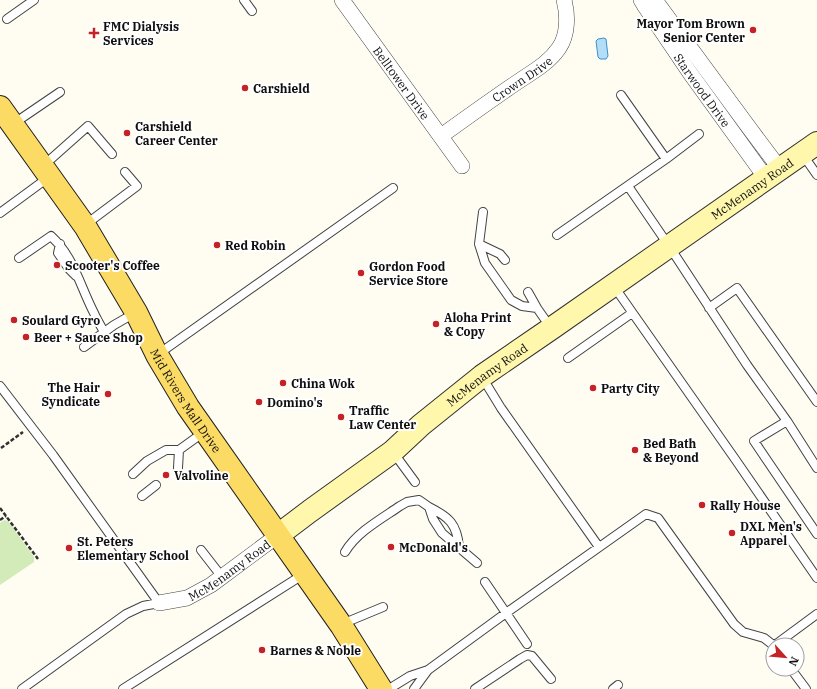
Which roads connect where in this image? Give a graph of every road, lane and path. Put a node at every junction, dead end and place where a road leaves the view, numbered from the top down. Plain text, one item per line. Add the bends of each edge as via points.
1 (34, 0) edge
2 (244, 0) edge
3 (342, 0) edge
4 (564, 0) edge
5 (641, 0) edge
6 (655, 0) edge
7 (252, 11) dead end
8 (8, 19) dead end
9 (60, 92) dead end
10 (620, 95) dead end
11 (0, 107) edge
12 (12, 125) junction
13 (699, 134) dead end
14 (441, 136) junction
15 (810, 148) edge
16 (112, 154) dead end
17 (666, 159) junction
18 (462, 166) dead end
19 (46, 171) junction
20 (125, 172) dead end
21 (773, 173) junction
22 (817, 175) edge
23 (628, 186) junction
24 (393, 188) dead end
25 (483, 212) dead end
26 (0, 213) edge
27 (85, 226) junction
28 (557, 234) dead end
29 (478, 244) junction
30 (669, 246) junction
31 (19, 258) dead end
32 (505, 260) dead end
33 (613, 286) junction
34 (528, 292) dead end
35 (537, 308) junction
36 (709, 308) junction
37 (136, 312) junction
38 (632, 313) junction
39 (552, 328) junction
40 (104, 332) junction
41 (84, 347) dead end
42 (157, 355) junction
43 (568, 358) dead end
44 (482, 376) junction
45 (0, 386) edge
46 (817, 402) edge
47 (787, 421) junction
48 (31, 426) junction
49 (204, 432) junction
50 (1, 448) edge
51 (179, 450) junction
52 (392, 452) junction
53 (816, 466) edge
54 (178, 468) dead end
55 (134, 474) dead end
56 (415, 482) dead end
57 (156, 485) dead end
58 (142, 496) dead end
59 (429, 507) junction
60 (0, 508) edge
61 (6, 516) junction
62 (0, 520) edge
63 (817, 534) edge
64 (277, 536) junction
65 (459, 547) junction
66 (599, 547) junction
67 (202, 550) dead end
68 (345, 552) dead end
69 (38, 559) dead end
70 (477, 564) dead end
71 (305, 574) junction
72 (222, 577) junction
73 (817, 578) edge
74 (485, 582) dead end
75 (158, 603) junction
76 (383, 607) dead end
77 (506, 613) junction
78 (817, 614) edge
79 (341, 624) junction
80 (785, 637) edge
81 (765, 639) edge
82 (527, 644) dead end
83 (428, 670) junction
84 (797, 677) edge
85 (551, 679) dead end
86 (22, 689) edge
87 (122, 689) edge
88 (381, 689) edge
89 (389, 689) edge
90 (414, 689) edge
91 (475, 689) edge
92 (806, 689) edge

1 - 8 lane
2 - 7 lane
3 - 14 street, Belltower Drive
4 - 14 street, Crown Drive via 566,28 560,46 549,61
5 - 21 street, Starwood Drive via 690,73
6 - 21 street, Starwood Drive via 750,130
9 - 12 lane
10 - 17 lane
11 - 12 main road, Mid Rivers Mall Drive
12 - 19 main road, Mid Rivers Mall Drive
13 - 17 lane
14 - 18 street, Belltower Drive
15 - 21 street, McMenamy Road
15 - 22 lane
16 - 19 lane via 88,126
17 - 23 lane
19 - 26 lane
19 - 27 main road, Mid Rivers Mall Drive
20 - 27 lane via 137,186
21 - 30 street, McMenamy Road
23 - 28 lane
23 - 30 lane
24 - 42 lane
25 - 29 lane
27 - 37 main road, Mid Rivers Mall Drive
29 - 32 lane via 500,254
29 - 35 lane via 484,263 511,300 522,306
30 - 33 street, McMenamy Road
30 - 36 lane
31 - 40 lane via 51,236 60,244 58,253 79,279
33 - 38 lane
33 - 39 street, McMenamy Road
34 - 35 lane
35 - 39 lane
36 - 46 lane via 738,288
36 - 47 lane
37 - 40 lane
37 - 42 main road, Mid Rivers Mall Drive
38 - 43 lane
38 - 73 lane
39 - 44 street, McMenamy Road
40 - 41 lane
42 - 49 main road, Mid Rivers Mall Drive
44 - 52 street, McMenamy Road
44 - 66 lane via 501,408
45 - 48 lane
47 - 53 lane
47 - 63 lane via 754,441
48 - 50 path
48 - 75 lane
49 - 51 lane
49 - 64 main road, Mid Rivers Mall Drive
51 - 54 lane
51 - 55 lane via 166,450 147,461
52 - 56 lane
52 - 64 street, McMenamy Road
57 - 58 lane
59 - 65 lane via 442,533
59 - 65 lane via 443,514 451,522 458,534
59 - 68 lane via 419,500 407,502 350,543
60 - 61 path
61 - 62 path
61 - 69 path
64 - 71 main road, Mid Rivers Mall Drive
64 - 72 street, McMenamy Road
65 - 70 lane
66 - 77 lane
66 - 81 lane via 646,514 658,518 734,624 744,632
67 - 72 lane
71 - 79 main road, Mid Rivers Mall Drive
71 - 87 lane
72 - 75 street, McMenamy Road via 187,598
74 - 77 lane
75 - 86 lane via 143,606 126,614
76 - 79 lane
77 - 82 lane
77 - 83 lane
78 - 80 lane
79 - 88 main road, Mid Rivers Mall Drive
83 - 89 lane via 410,676
83 - 90 lane
84 - 92 lane
85 - 91 lane via 536,660 527,655

